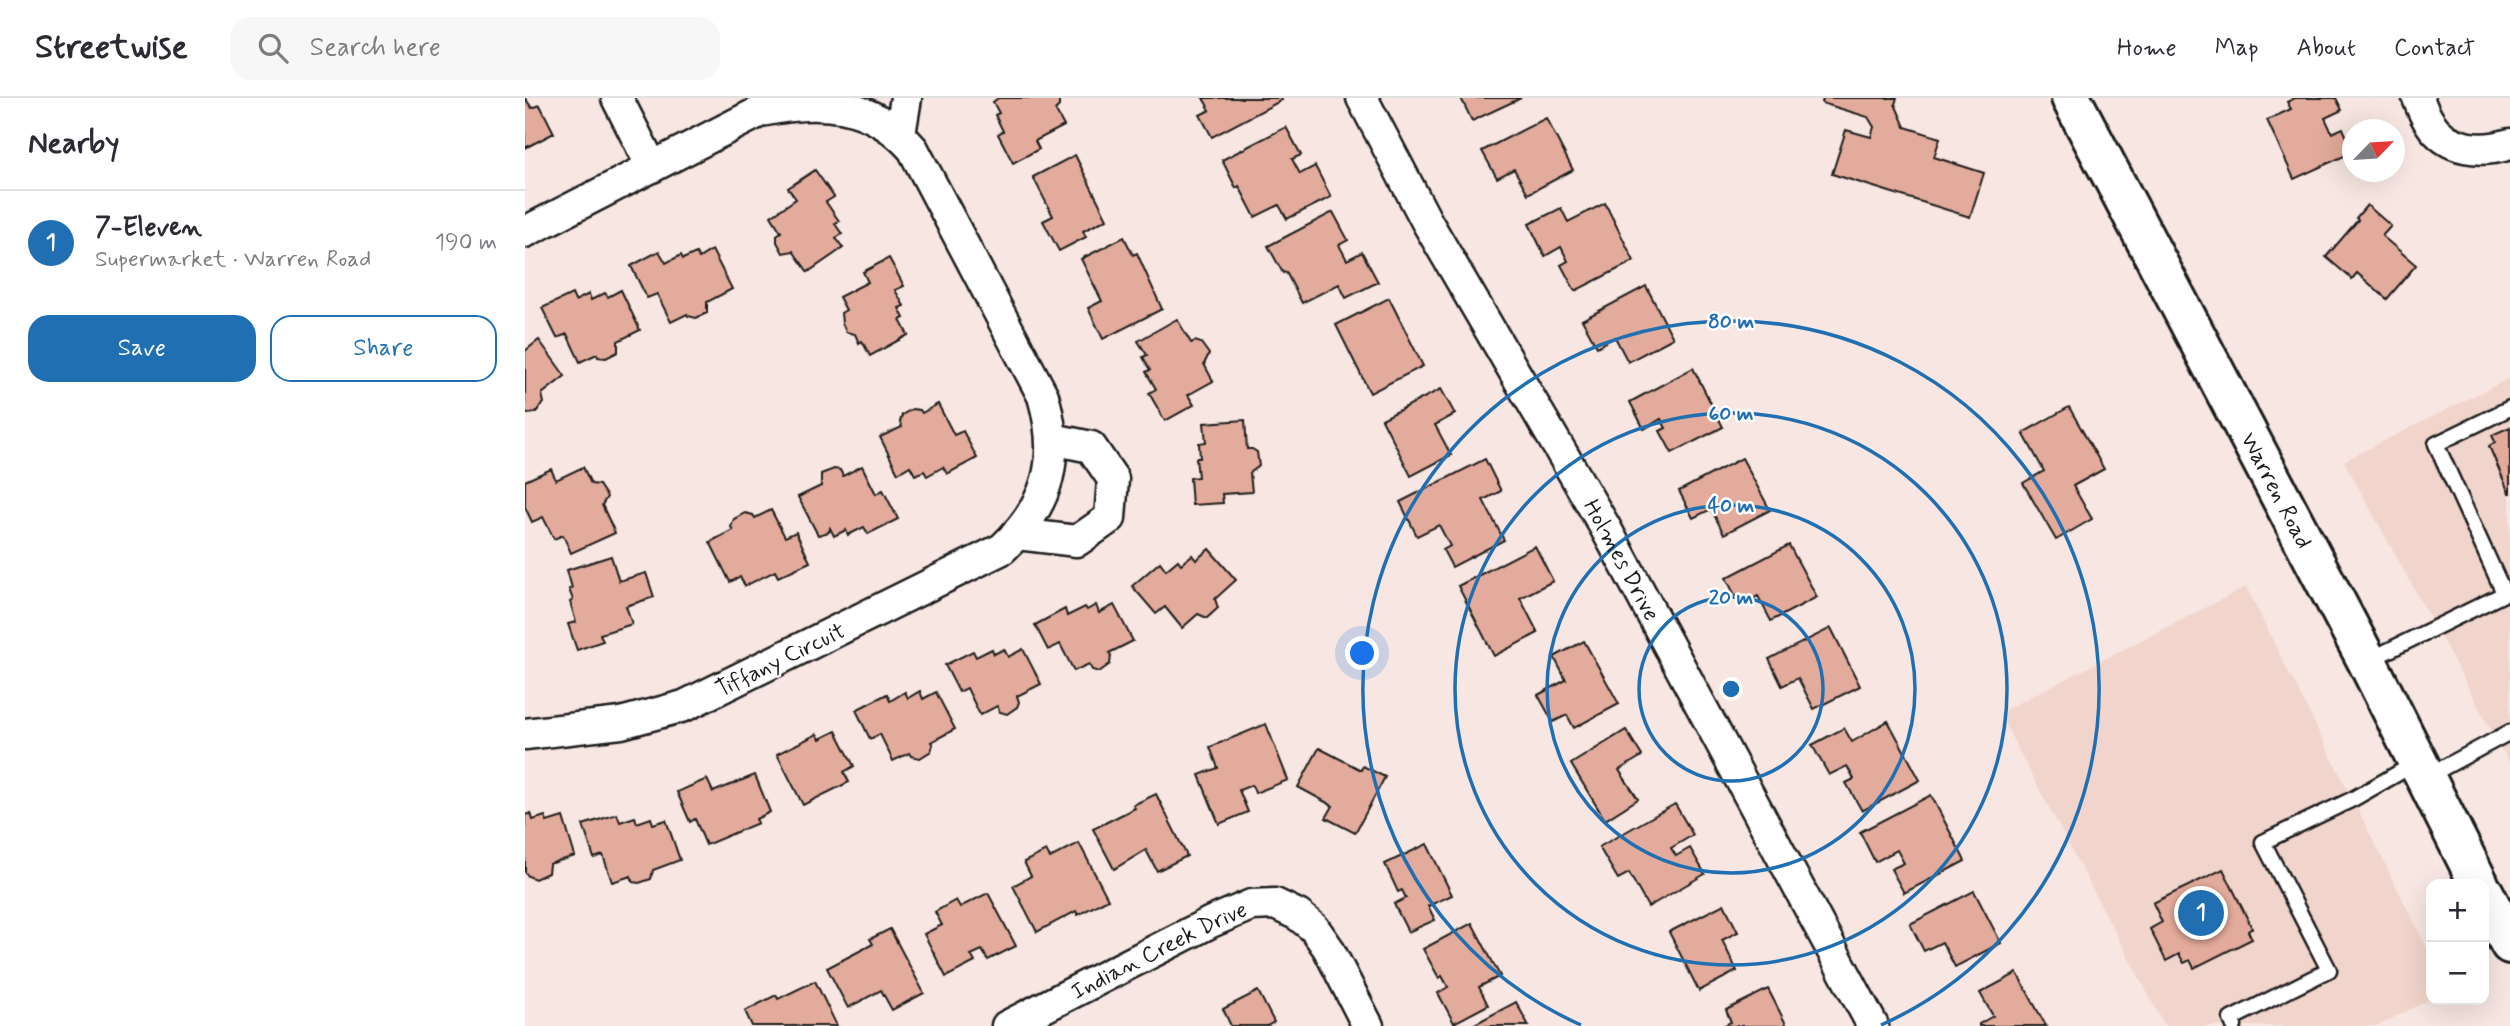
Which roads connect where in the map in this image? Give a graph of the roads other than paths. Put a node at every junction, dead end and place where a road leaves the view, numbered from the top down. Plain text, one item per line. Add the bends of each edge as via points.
1 (617, 98) edge
2 (906, 98) edge
3 (1361, 98) edge
4 (2071, 98) edge
5 (2418, 98) edge
6 (782, 101) edge
7 (900, 134) junction
8 (2510, 145) edge
9 (652, 167) junction
10 (525, 232) edge
11 (2510, 408) edge
12 (1052, 439) junction
13 (1017, 534) junction
14 (2507, 592) edge
15 (2367, 661) junction
16 (2510, 732) edge
17 (525, 734) edge
18 (2421, 770) junction
19 (2476, 879) edge
20 (2489, 903) edge
21 (2510, 944) edge
22 (1007, 1026) edge
23 (1368, 1026) edge
24 (1874, 1026) edge
25 (2234, 1026) edge

1 - 9 street
2 - 7 street
3 - 24 street, Holmes Drive via 1427,222 1605,527
4 - 15 main road, Warren Road
5 - 8 street via 2430,124 2457,145 2476,150
6 - 7 street, Tiffany Circuit via 814,99 854,106
6 - 9 street, Tiffany Circuit
7 - 12 street, Tiffany Circuit via 913,149 1043,396
9 - 10 street, Tiffany Circuit
11 - 14 lane via 2436,444
12 - 13 street, Tiffany Circuit via 1044,490
12 - 13 street via 1091,447 1113,479 1111,518 1076,541
13 - 17 street, Tiffany Circuit via 1002,549 684,706 621,723
14 - 15 lane
15 - 18 main road, Warren Road
16 - 18 lane
18 - 19 main road, Warren Road
18 - 25 lane via 2263,842 2329,970 2231,1019
20 - 21 main road
22 - 23 street, Indian Creek Drive via 1211,922 1251,905 1275,904 1314,928

